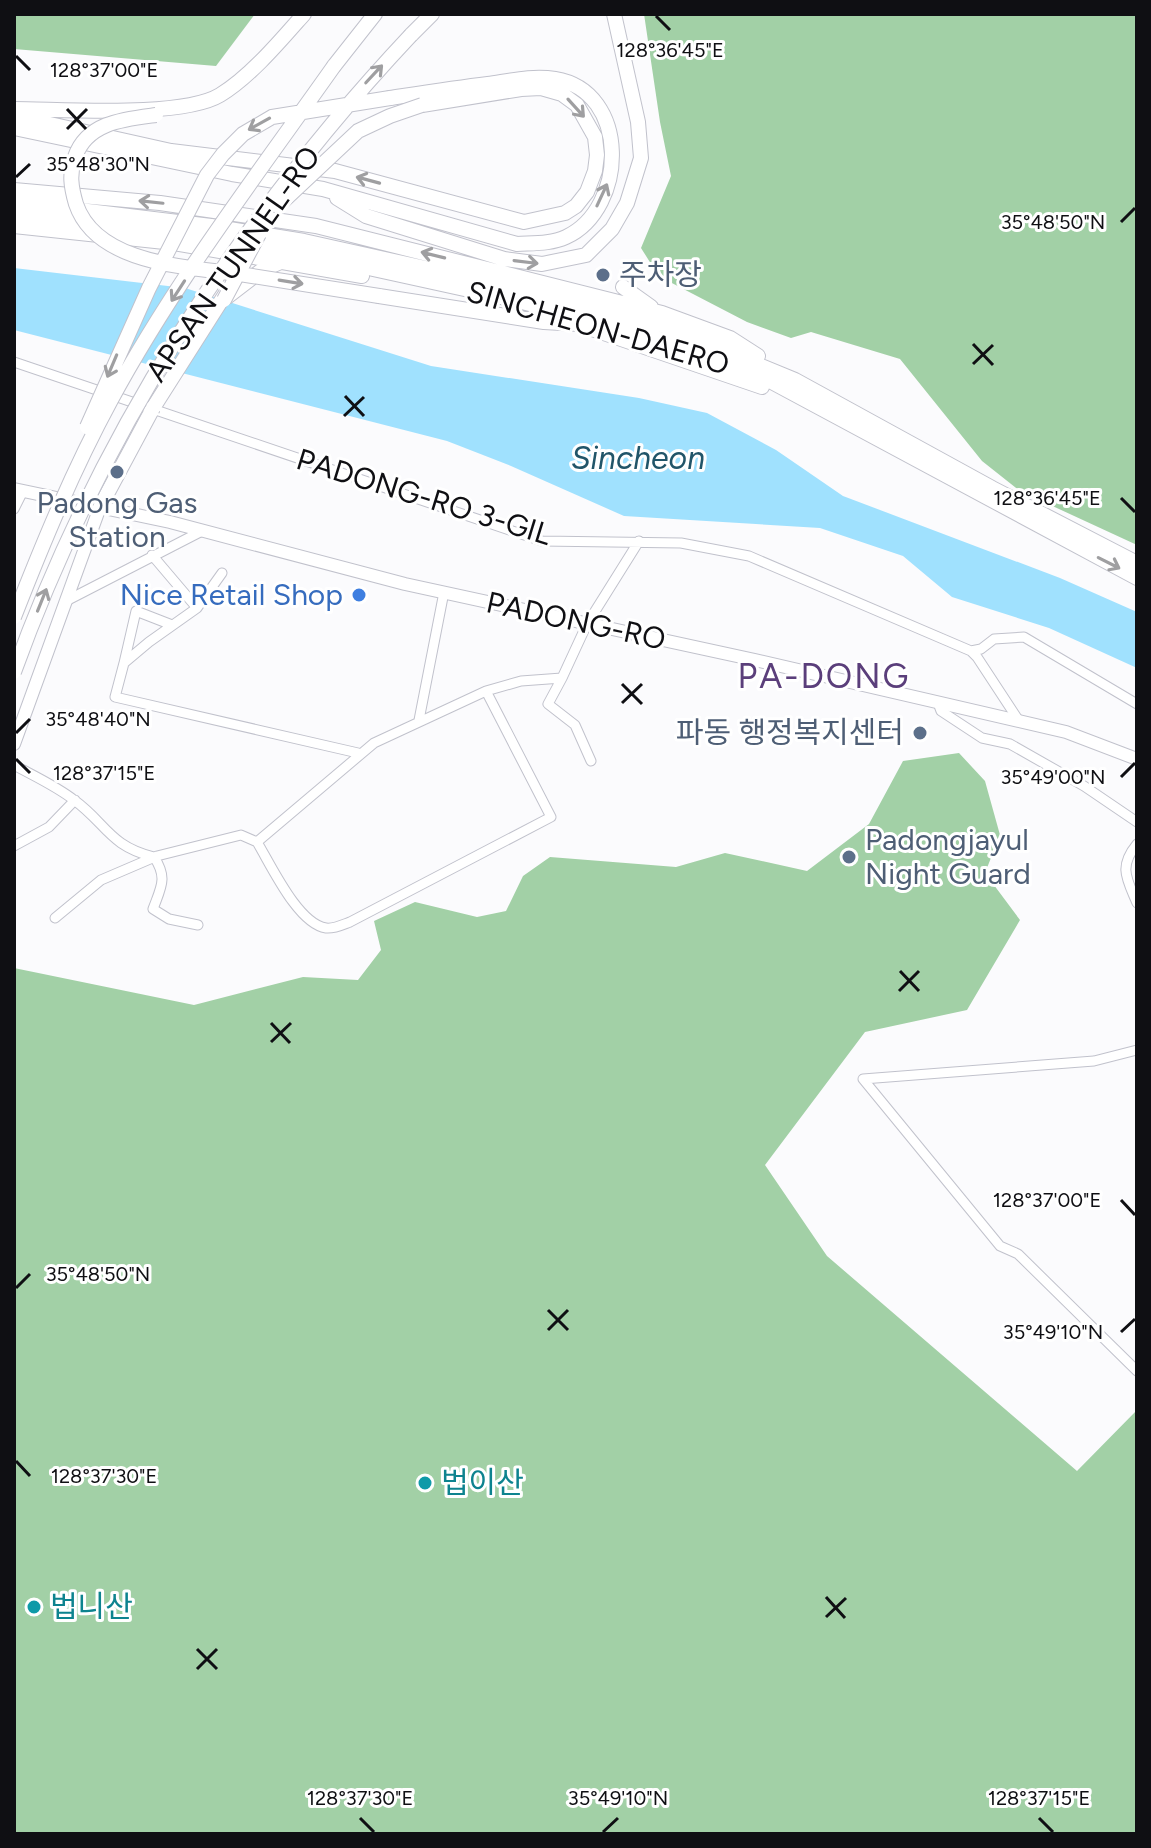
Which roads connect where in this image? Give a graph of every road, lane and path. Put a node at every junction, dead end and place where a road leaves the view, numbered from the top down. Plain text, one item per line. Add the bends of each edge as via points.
1 (304, 14) edge
2 (375, 14) edge
3 (432, 14) edge
4 (614, 14) edge
5 (281, 40) junction
6 (14, 109) edge
7 (14, 116) edge
8 (14, 128) edge
9 (323, 189) junction
10 (14, 190) edge
11 (14, 202) edge
12 (14, 214) edge
13 (14, 226) edge
14 (256, 231) junction
15 (217, 250) junction
16 (284, 261) junction
17 (566, 276) dead end
18 (522, 277) junction
19 (623, 287) dead end
20 (228, 294) junction
21 (662, 313) junction
22 (578, 324) junction
23 (14, 362) edge
24 (795, 380) junction
25 (833, 415) junction
26 (67, 488) junction
27 (19, 490) edge
28 (991, 494) junction
29 (100, 507) junction
30 (14, 509) edge
31 (202, 531) junction
32 (639, 541) junction
33 (152, 555) junction
34 (1137, 563) edge
35 (222, 573) dead end
36 (1137, 578) edge
37 (444, 592) junction
38 (66, 601) junction
39 (197, 608) junction
40 (14, 617) edge
41 (587, 624) junction
42 (172, 625) junction
43 (971, 651) junction
44 (124, 663) junction
45 (14, 672) edge
46 (562, 678) junction
47 (486, 691) junction
48 (938, 703) junction
49 (1137, 704) edge
50 (20, 711) edge
51 (419, 720) junction
52 (1019, 721) junction
53 (14, 744) edge
54 (358, 753) junction
55 (1137, 759) edge
56 (591, 761) dead end
57 (14, 765) edge
58 (75, 800) junction
59 (1137, 822) edge
60 (257, 842) junction
61 (1137, 844) edge
62 (14, 846) edge
63 (154, 857) junction
64 (1135, 891) edge
65 (1137, 903) edge
66 (55, 918) dead end
67 (198, 925) dead end
68 (1137, 1050) edge
69 (1137, 1371) edge

1 - 5 highway
2 -> 26 highway, APSAN TUNNEL-RO, bridge via 154,328
14 -> 3 highway, APSAN TUNNEL-RO, bridge via 362,86
9 -> 4 highway via 366,216 504,259 542,264 586,255 620,216 641,158
5 - 6 highway via 220,95 201,103 129,110
5 -> 22 highway, bridge via 250,82 212,109 120,119 96,130 77,150 71,188 81,216 102,239 142,258
14 -> 7 highway, bridge via 358,131 422,105 541,88 577,105 595,137 596,163 587,192 576,206 524,222 335,171 171,151
8 - 9 highway
9 -> 26 highway, bridge via 517,244 542,243 566,237 586,222 610,177 613,149 605,118 592,98 555,79 529,78 272,117 243,134 200,189 131,323
18 -> 10 highway via 316,226 160,203
11 - 14 highway, SINCHEON-DAERO
12 - 25 highway, SINCHEON-DAERO via 211,237 510,299 689,348 755,373
13 - 15 highway
14 - 20 highway, bridge
14 - 24 highway, SINCHEON-DAERO via 635,318
45 -> 14 highway, APSAN TUNNEL-RO, bridge via 66,546 118,441 170,347
15 - 16 highway
15 - 20 highway via 234,265
16 - 20 highway
16 - 22 highway
17 - 18 highway
18 - 21 highway
19 - 21 highway
20 - 29 highway, bridge via 153,408
21 - 24 highway via 730,338
22 - 25 highway
23 - 32 street, PADONG-RO 3-GIL via 542,541
24 - 28 highway, SINCHEON-DAERO
25 - 28 highway, SINCHEON-DAERO
26 - 40 highway, APSAN TUNNEL-RO, bridge
27 - 29 main road, PADONG-RO
27 - 30 street
28 - 34 highway, SINCHEON-DAERO
28 -> 36 highway, SINCHEON-DAERO
29 - 31 main road, PADONG-RO
29 - 38 main road
31 - 33 street
31 - 37 main road, PADONG-RO
32 - 41 street
32 - 43 street, PADONG-RO 3-GIL via 749,556
33 - 38 street
33 - 39 street
35 - 39 street
37 - 41 main road, PADONG-RO
37 - 51 street
38 - 50 main road
39 - 42 street
41 - 46 street
41 - 48 main road, PADONG-RO
42 - 44 street
42 - 44 street via 136,611
43 - 49 street via 994,639 1024,637
43 - 52 street
44 - 54 street via 115,697
46 - 47 street
46 - 56 street via 548,704 575,725
47 - 51 street
47 - 60 street via 551,817 329,929 302,914
48 - 52 main road, PADONG-RO
48 - 59 street via 941,711 982,738 1010,744
50 - 53 street
51 - 54 street
52 - 55 main road, PADONG-RO
54 - 60 street
57 - 58 street
58 - 62 street via 49,827
58 - 63 street via 116,842
60 - 63 street via 241,835
61 - 64 street via 1125,873
63 - 66 street via 101,880
63 - 67 street via 163,870 153,909 169,919
64 - 65 street
68 - 69 street via 1094,1061 863,1079 1000,1246 1018,1254

